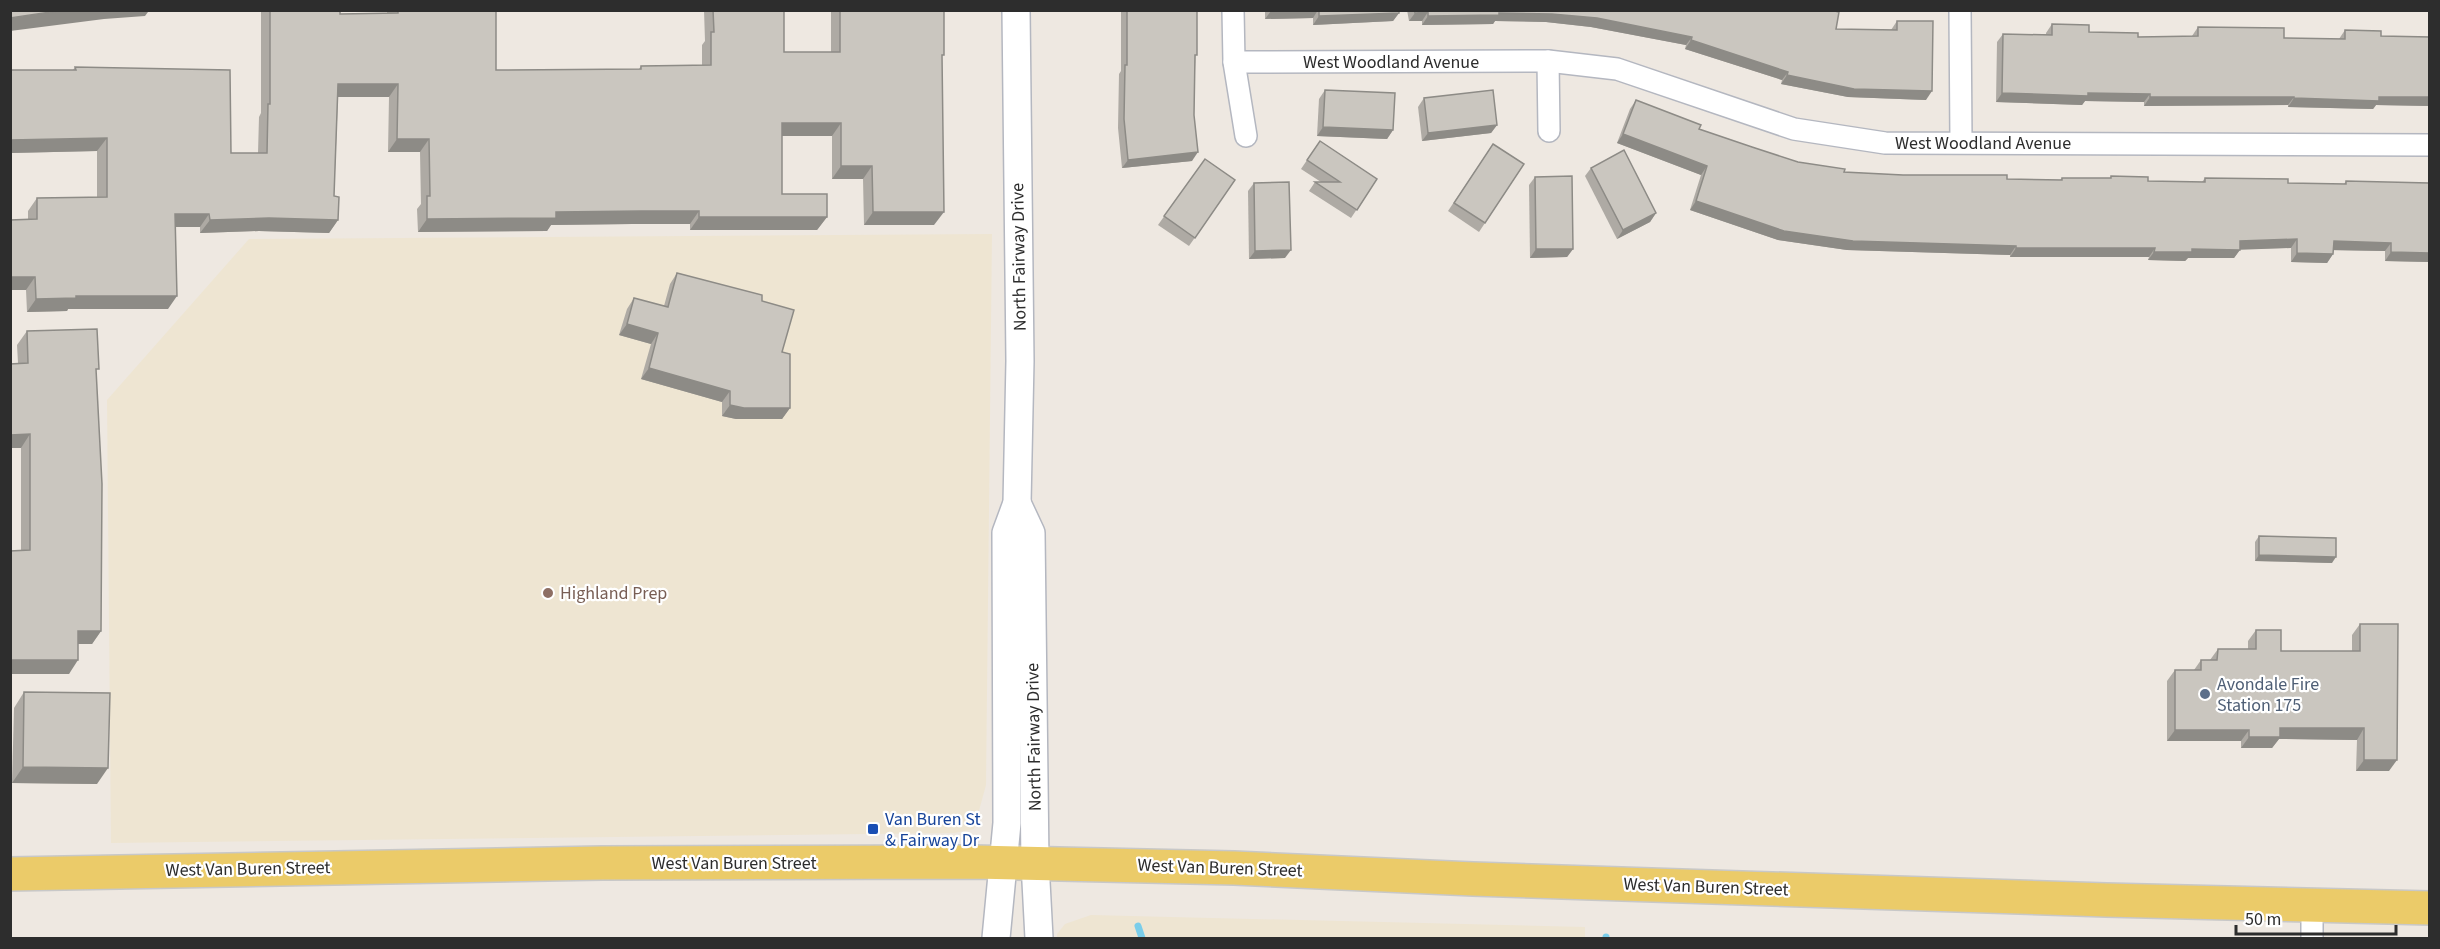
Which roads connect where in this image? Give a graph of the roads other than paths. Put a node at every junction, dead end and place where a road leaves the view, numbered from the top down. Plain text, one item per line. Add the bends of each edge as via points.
1 (1016, 10) edge
2 (1233, 10) edge
3 (1960, 10) edge
4 (1548, 61) junction
5 (1234, 62) junction
6 (1549, 131) dead end
7 (1246, 136) dead end
8 (1961, 142) junction
9 (2430, 145) edge
10 (1017, 503) junction
11 (1003, 862) junction
12 (1035, 863) junction
13 (10, 874) edge
14 (2312, 904) junction
15 (2430, 908) edge
16 (996, 939) edge
17 (1040, 939) edge
18 (2312, 939) edge

1 - 10 street, North Fairway Drive via 1020,361
2 - 5 street
3 - 8 street
4 - 5 street, West Woodland Avenue
4 - 6 street
4 - 8 street, West Woodland Avenue via 1617,69 1794,129 1885,143
5 - 7 street
8 - 9 street, West Woodland Avenue
10 - 11 street, North Fairway Drive via 1006,533 1007,823
10 - 12 street, North Fairway Drive via 1031,533
11 - 12 main road, West Van Buren Street
11 - 13 main road, West Van Buren Street via 602,863
11 - 16 street, North Fairway Drive
12 - 14 main road, West Van Buren Street
12 - 17 street, North Fairway Drive
14 - 15 main road, West Van Buren Street
14 - 18 street

